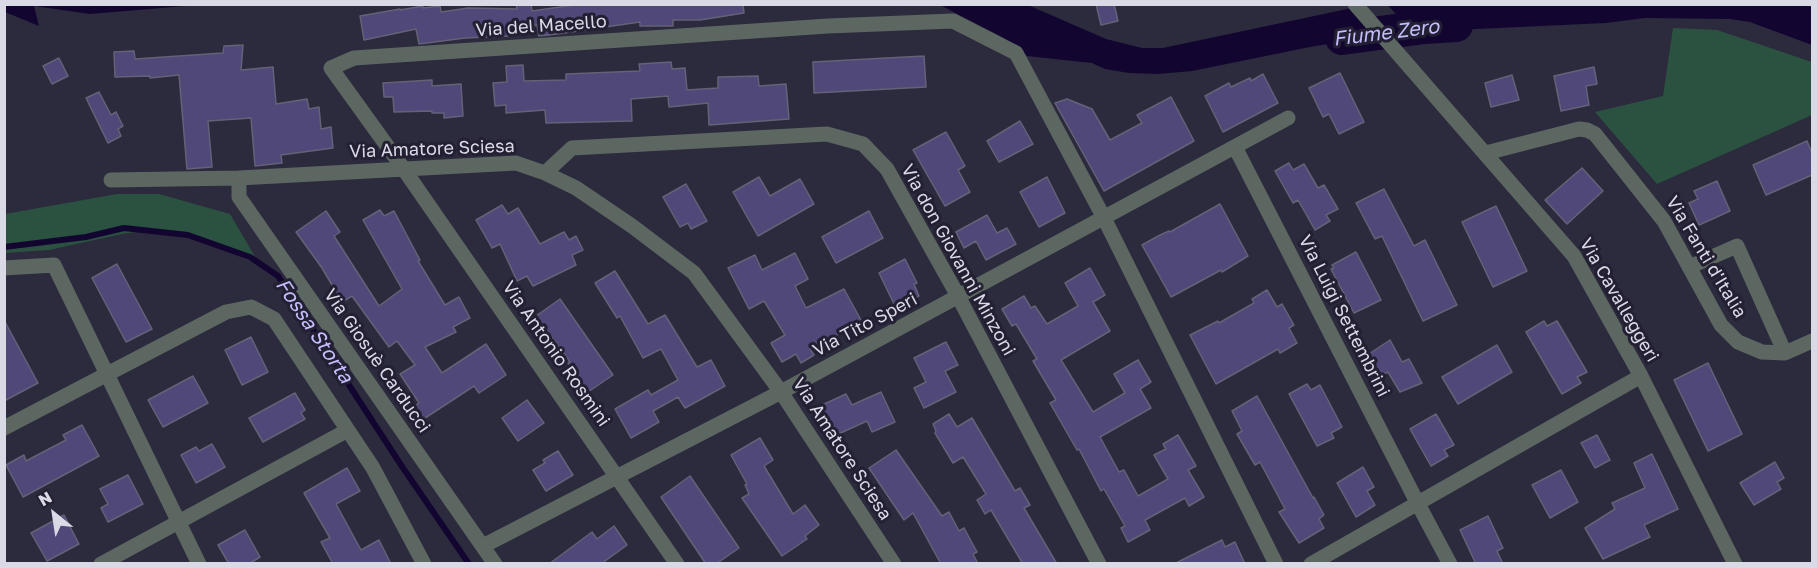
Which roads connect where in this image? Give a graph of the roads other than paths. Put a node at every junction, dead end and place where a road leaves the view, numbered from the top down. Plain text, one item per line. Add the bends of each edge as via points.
1 (1355, 5) edge
2 (1288, 118) dead end
3 (1235, 147) junction
4 (1486, 153) junction
5 (403, 168) junction
6 (545, 173) junction
7 (239, 178) junction
8 (111, 180) dead end
9 (1104, 218) junction
10 (1689, 267) junction
11 (4, 268) edge
12 (958, 296) junction
13 (1812, 341) edge
14 (1785, 353) junction
15 (106, 374) junction
16 (1641, 376) junction
17 (781, 392) junction
18 (4, 428) edge
19 (348, 430) junction
20 (616, 476) junction
21 (1418, 504) junction
22 (179, 522) junction
23 (483, 546) junction
24 (101, 564) edge
25 (199, 564) edge
26 (424, 564) edge
27 (495, 564) edge
28 (677, 564) edge
29 (894, 564) edge
30 (1099, 564) edge
31 (1276, 564) edge
32 (1311, 564) edge
33 (1450, 564) edge
34 (1735, 564) edge

1 - 4 street, Via Cavalleggeri
2 - 3 street, Via Tito Speri
3 - 9 street, Via Tito Speri
3 - 21 street, Via Luigi Settembrini
4 - 10 street, Via Fanti d'Italia via 1579,129 1595,134 1664,221
4 - 16 street, Via Cavalleggeri via 1574,256
5 - 6 street, Via Amatore Sciesa via 516,163
5 - 7 street, Via Amatore Sciesa
5 - 9 street, Via del Macello via 330,68 354,58 952,21 1016,53
5 - 20 street, Via Antonio Rosmini
6 - 12 street, Via don Giovanni Minzoni via 572,148 827,134 863,144 886,169
6 - 17 street, Via Amatore Sciesa via 576,188 694,273
7 - 8 street, Via Amatore Sciesa
7 - 23 street, Via Giosuè Carducci via 239,197
9 - 12 street, Via Tito Speri
9 - 31 street
10 - 14 street, Via Fanti d'Italia via 1720,325 1738,342 1762,352
10 - 14 street via 1737,246
11 - 15 street via 54,265
12 - 17 street, Via Tito Speri
12 - 30 street, Via don Giovanni Minzoni
13 - 14 street
15 - 18 street
15 - 19 street via 226,312 251,307 274,319
15 - 22 street
16 - 21 street
16 - 34 street, Via Cavalleggeri
17 - 20 street, Via Tito Speri
17 - 29 street, Via Amatore Sciesa
19 - 22 street
19 - 26 street
20 - 23 street, Via Tito Speri
20 - 28 street, Via Antonio Rosmini
21 - 32 street
21 - 33 street, Via Luigi Settembrini
22 - 24 street
22 - 25 street
23 - 27 street, Via Giosuè Carducci

